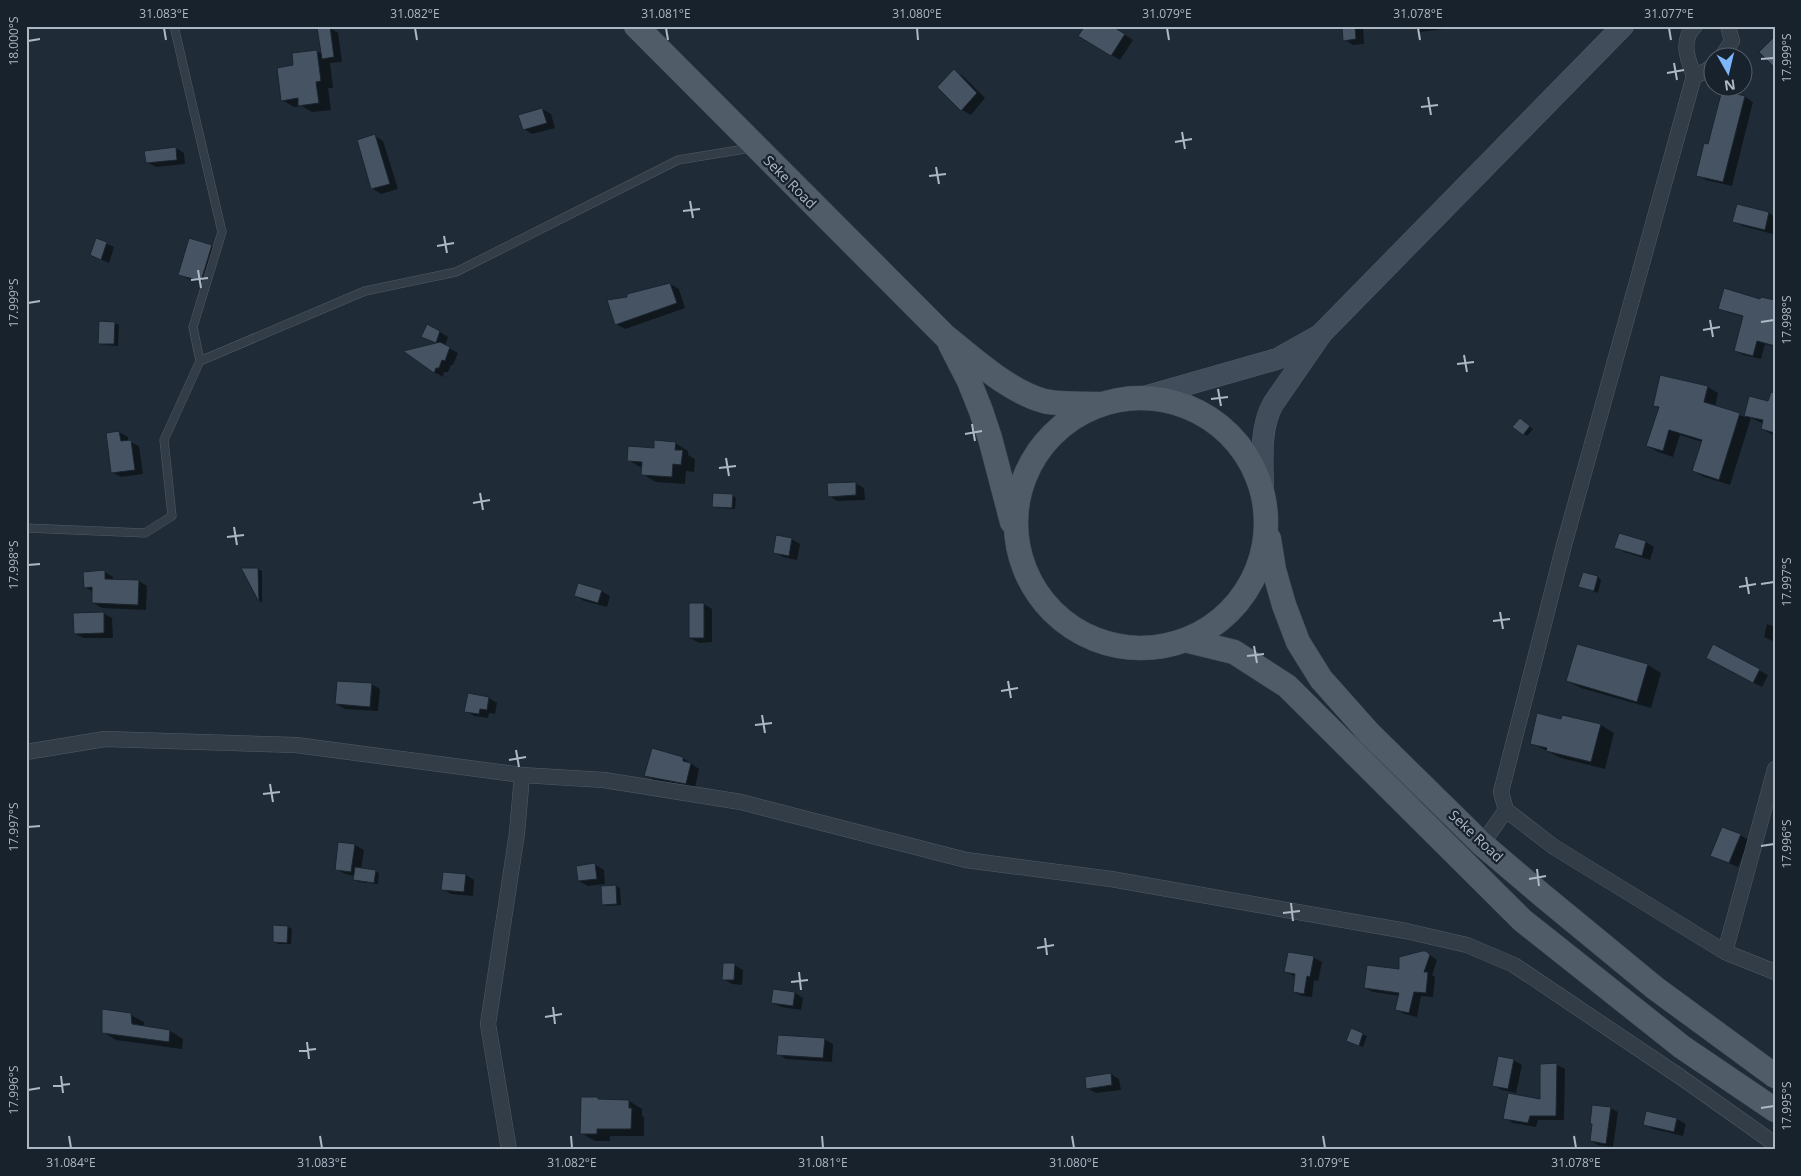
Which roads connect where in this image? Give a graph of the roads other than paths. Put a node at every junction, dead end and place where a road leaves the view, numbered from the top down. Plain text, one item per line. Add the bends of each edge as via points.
1 (174, 26) edge
2 (636, 26) edge
3 (1623, 26) edge
4 (1695, 26) edge
5 (1728, 26) edge
6 (1728, 48) edge
7 (1704, 72) edge
8 (1694, 76) junction
9 (755, 147) junction
10 (1322, 333) junction
11 (945, 336) junction
12 (200, 361) junction
13 (1140, 398) junction
14 (1101, 404) junction
15 (1263, 491) junction
16 (1267, 527) junction
17 (26, 528) edge
18 (1016, 536) junction
19 (1185, 640) junction
20 (26, 752) edge
21 (1775, 769) edge
22 (522, 775) junction
23 (1506, 810) junction
24 (1482, 844) junction
25 (1725, 952) junction
26 (1775, 972) edge
27 (1775, 1076) edge
28 (1775, 1110) edge
29 (1775, 1144) edge
30 (509, 1150) edge

1 - 12 lane via 222,232 193,327
2 - 9 main road, Seke Road
3 - 10 street
4 - 8 street via 1686,45
5 - 6 street via 1732,41
7 - 8 street
8 - 23 street via 1564,545 1501,792
9 - 11 main road, Seke Road
9 - 12 lane via 678,160 456,272 365,291
10 - 13 street via 1277,359
10 - 15 street via 1266,415
11 - 14 main road via 1028,395 1046,401
11 - 18 main road via 969,381 990,438
12 - 17 lane via 164,440 172,516 145,533
13 - 14 main road, Seke Road
13 - 15 main road, Seke Road via 1168,400 1194,409 1218,423 1248,457
14 - 18 main road, Seke Road via 1076,416 1053,433 1035,455 1022,480 1016,508
15 - 16 main road, Seke Road
16 - 19 main road, Seke Road via 1264,552 1256,575 1243,596 1226,615
16 - 24 main road, Seke Road via 1284,605 1298,642 1321,679 1369,733
18 - 19 main road, Seke Road via 1021,561 1031,584 1064,622 1110,644 1135,648
19 - 28 main road, Seke Road via 1234,652 1287,686 1522,920 1682,1047
20 - 22 street via 105,739 296,745
21 - 25 street
22 - 29 street via 604,780 742,802 966,860 1111,879 1406,931 1467,945 1514,965
22 - 30 street via 517,833 488,1024
23 - 24 street
23 - 25 street via 1554,848
24 - 27 main road, Seke Road via 1656,988
25 - 26 street

